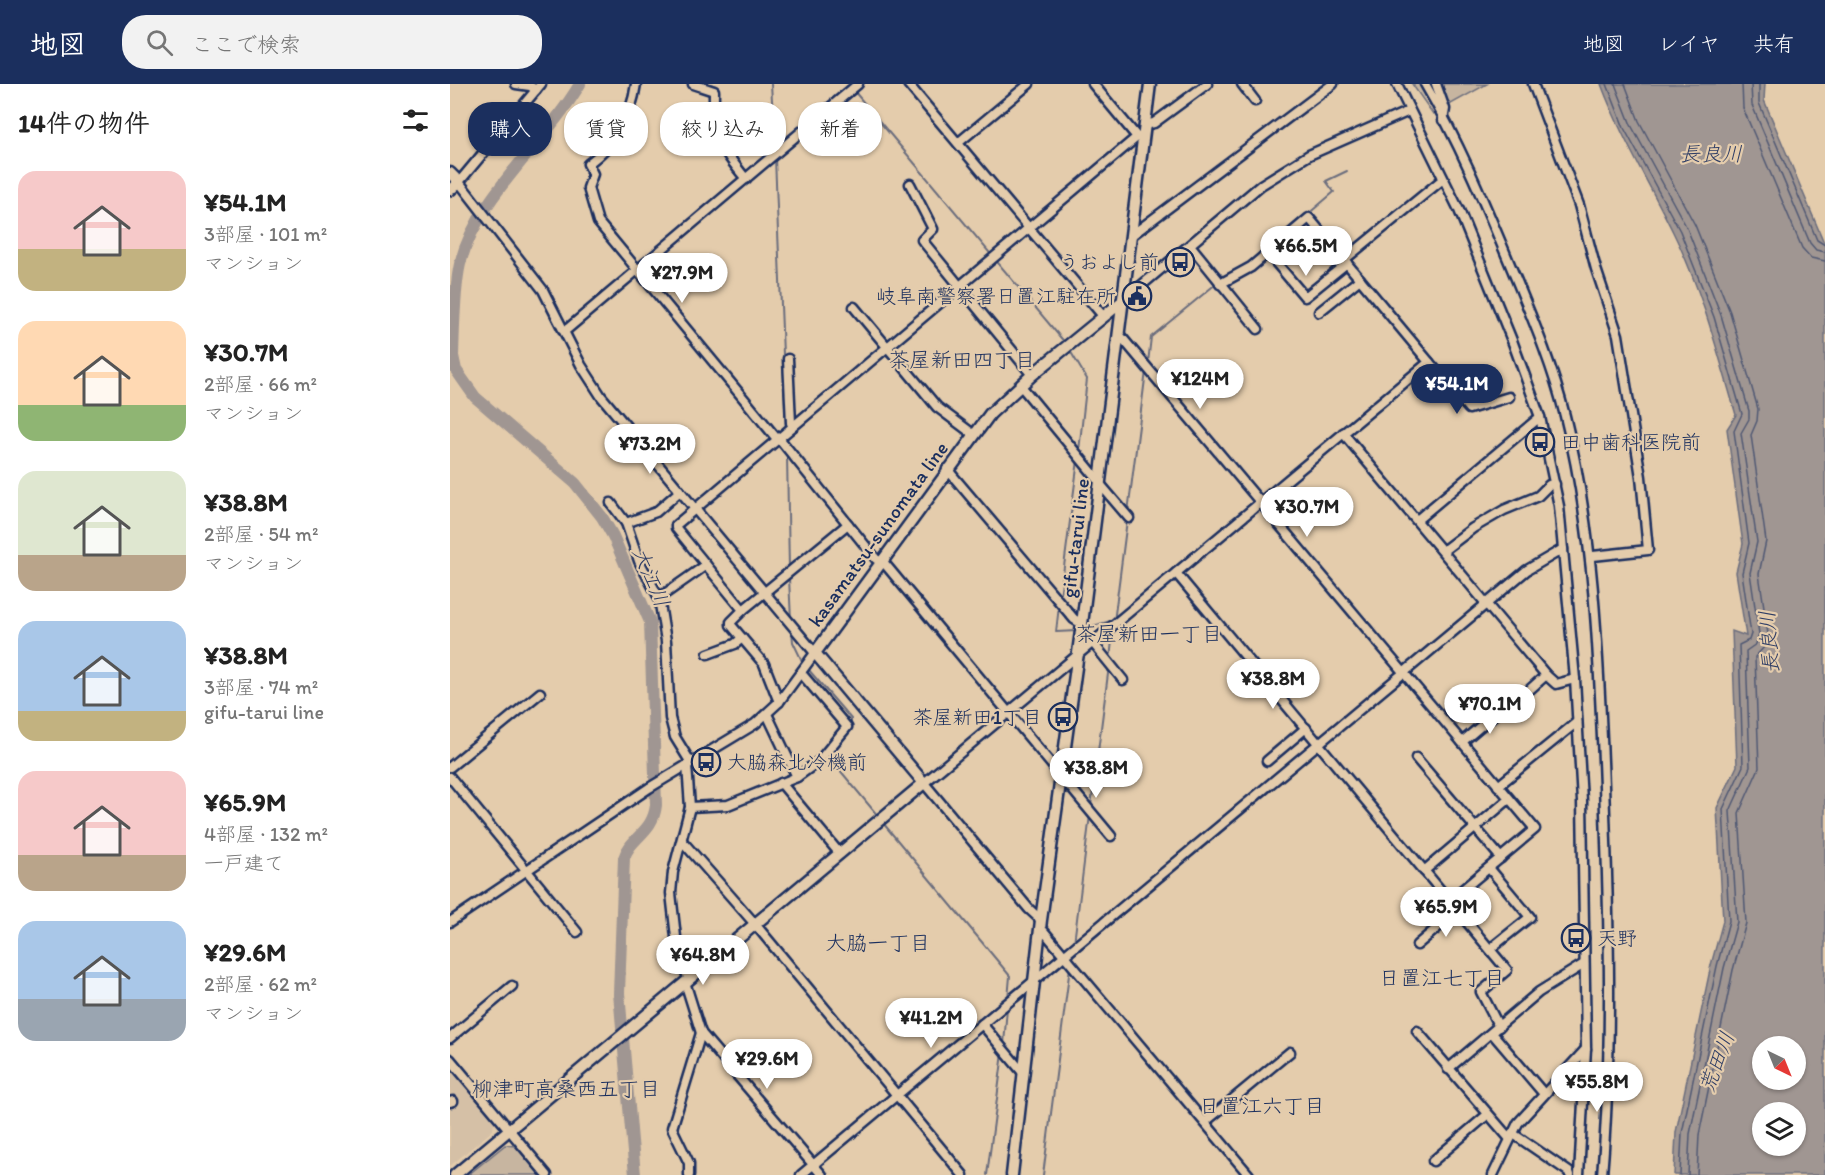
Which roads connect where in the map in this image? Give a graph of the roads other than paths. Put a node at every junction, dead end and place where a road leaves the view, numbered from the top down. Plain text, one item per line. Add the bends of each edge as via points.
1 (516, 84) edge
2 (636, 84) edge
3 (693, 84) edge
4 (858, 84) edge
5 (908, 84) edge
6 (1029, 84) edge
7 (1093, 84) edge
8 (1150, 84) edge
9 (1207, 84) edge
10 (1242, 84) edge
11 (1333, 84) edge
12 (1392, 84) edge
13 (1397, 84) edge
14 (1425, 84) edge
15 (1437, 84) edge
16 (1533, 84) edge
17 (722, 85) edge
18 (538, 87) edge
19 (714, 91) junction
20 (1402, 95) junction
21 (1255, 101) dead end
22 (1409, 111) junction
23 (1443, 120) junction
24 (1145, 125) junction
25 (1140, 138) junction
26 (958, 143) junction
27 (450, 172) edge
28 (746, 179) junction
29 (1443, 179) junction
30 (910, 184) dead end
31 (458, 188) edge
32 (1029, 228) junction
33 (1132, 235) junction
34 (1190, 245) junction
35 (1268, 253) junction
36 (1346, 261) junction
37 (637, 271) junction
38 (1360, 279) junction
39 (1220, 284) junction
40 (960, 286) junction
41 (1124, 300) junction
42 (854, 307) dead end
43 (1319, 312) dead end
44 (1103, 316) junction
45 (1258, 330) dead end
46 (565, 331) junction
47 (1119, 334) junction
48 (887, 346) junction
49 (788, 359) dead end
50 (1429, 362) junction
51 (1032, 375) junction
52 (1021, 386) junction
53 (1509, 398) dead end
54 (1540, 417) junction
55 (793, 426) junction
56 (1343, 433) junction
57 (973, 434) junction
58 (778, 439) junction
59 (947, 469) junction
60 (1100, 483) junction
61 (1555, 483) junction
62 (680, 491) junction
63 (611, 503) dead end
64 (1260, 503) junction
65 (695, 509) junction
66 (1129, 518) dead end
67 (1417, 519) junction
68 (626, 524) junction
69 (848, 524) junction
70 (1563, 549) junction
71 (1444, 550) junction
72 (1593, 556) dead end
73 (880, 561) junction
74 (706, 565) junction
75 (1176, 573) junction
76 (766, 593) junction
77 (659, 598) junction
78 (1487, 603) junction
79 (743, 610) junction
80 (1082, 624) junction
81 (742, 638) junction
82 (1093, 643) junction
83 (815, 652) junction
84 (708, 654) dead end
85 (1078, 655) junction
86 (801, 673) junction
87 (1403, 673) junction
88 (1546, 675) junction
89 (1575, 679) junction
90 (1123, 680) dead end
91 (540, 693) dead end
92 (779, 702) junction
93 (1009, 713) junction
94 (767, 714) junction
95 (1577, 722) junction
96 (1306, 728) junction
97 (1461, 742) junction
98 (1318, 743) junction
99 (1416, 758) dead end
100 (1268, 761) dead end
101 (689, 764) junction
102 (450, 767) edge
103 (450, 777) edge
104 (796, 777) junction
105 (1062, 778) junction
106 (781, 783) junction
107 (924, 783) junction
108 (1498, 786) junction
109 (1509, 799) junction
110 (690, 807) junction
111 (1474, 828) junction
112 (1111, 836) dead end
113 (682, 842) junction
114 (840, 854) junction
115 (1501, 858) junction
116 (1489, 868) junction
117 (526, 870) junction
118 (1424, 871) junction
119 (1449, 901) junction
120 (1458, 910) junction
121 (450, 922) edge
122 (755, 924) junction
123 (1041, 924) junction
124 (577, 932) dead end
125 (1417, 945) dead end
126 (1490, 949) junction
127 (1065, 956) junction
128 (1584, 964) junction
129 (687, 980) junction
130 (1035, 980) junction
131 (512, 986) dead end
132 (982, 1024) junction
133 (1417, 1030) dead end
134 (1495, 1030) junction
135 (701, 1033) junction
136 (450, 1038) edge
137 (1586, 1048) junction
138 (1290, 1052) dead end
139 (450, 1059) edge
140 (1448, 1069) junction
141 (1024, 1074) junction
142 (1544, 1094) junction
143 (897, 1095) junction
144 (1487, 1115) junction
145 (1205, 1122) junction
146 (509, 1129) junction
147 (1511, 1136) junction
148 (1433, 1161) dead end
149 (814, 1165) junction
150 (455, 1175) edge
151 (547, 1175) edge
152 (689, 1175) edge
153 (801, 1175) edge
154 (822, 1175) edge
155 (963, 1175) edge
156 (1011, 1175) edge
157 (1250, 1175) edge
158 (1493, 1175) edge
159 (1570, 1175) edge
160 (1579, 1175) edge
161 (1602, 1175) edge

1 - 18 street
2 - 37 street via 622,132 588,164 593,174 588,188 600,226
3 - 19 street
4 - 28 street
5 - 26 street
6 - 26 street
7 - 25 street
8 - 24 main road, gifu-tarui line
9 - 24 street via 1154,123
10 - 21 street
11 - 33 street
12 - 20 street
13 - 20 street
14 - 23 street
15 - 23 street via 1445,110
16 - 72 street via 1579,205 1618,335 1641,477 1648,550
17 - 19 street
18 - 31 street
19 - 28 street via 713,117 721,148
20 - 22 street
22 - 29 street
22 - 34 street via 1309,155 1261,185
23 - 161 street via 1487,208 1538,331 1565,416 1578,474 1596,635 1607,865 1610,1008
24 - 25 main road, gifu-tarui line
25 - 32 street
25 - 33 main road, gifu-tarui line
26 - 32 street
27 - 31 main road
28 - 37 street
29 - 36 street
29 - 54 street via 1473,244
30 - 40 street via 933,229 922,240
31 - 46 street via 543,291
32 - 40 street
32 - 44 street
33 - 41 main road, gifu-tarui line
34 - 39 street
34 - 41 street
35 - 36 street via 1309,218
35 - 36 street via 1305,297
35 - 39 street
36 - 38 street
37 - 46 street
37 - 58 street
38 - 43 street
38 - 50 street
39 - 45 street
40 - 48 street
40 - 51 street
41 - 44 main road, kasamatsu-sunomata line
41 - 47 main road, gifu-tarui line
42 - 48 street
44 - 51 main road, kasamatsu-sunomata line
46 - 62 street via 601,396
47 - 60 main road, gifu-tarui line
47 - 64 street
48 - 55 street
48 - 57 street via 937,406
49 - 55 street
50 - 53 street via 1469,409
50 - 56 street
51 - 52 main road, kasamatsu-sunomata line
52 - 57 main road, kasamatsu-sunomata line
52 - 60 street
54 - 61 street
54 - 67 street
55 - 58 street
56 - 64 street
56 - 67 street
57 - 59 main road, kasamatsu-sunomata line
58 - 65 street
58 - 69 street
59 - 73 main road, kasamatsu-sunomata line
59 - 80 street
60 - 66 street
60 - 80 main road, gifu-tarui line
61 - 70 street
61 - 71 street via 1538,496 1473,528
62 - 65 street
62 - 68 street via 656,512
63 - 68 street
64 - 75 street
64 - 87 street
65 - 74 street via 676,528
65 - 76 street
67 - 71 street
68 - 77 street via 639,561
69 - 73 street
69 - 76 street
70 - 78 street via 1527,570
70 - 89 street
71 - 78 street
73 - 83 main road, kasamatsu-sunomata line
73 - 93 street
74 - 77 street
74 - 79 street
75 - 82 street
75 - 96 street
76 - 79 street
76 - 83 street
77 - 101 street via 666,640 670,718
78 - 87 street
78 - 88 street
79 - 81 street via 731,621
80 - 85 main road, gifu-tarui line
81 - 84 street
81 - 92 street via 764,664
82 - 85 street
82 - 90 street
83 - 86 street
83 - 107 main road, kasamatsu-sunomata line
85 - 93 street
85 - 105 main road, gifu-tarui line
86 - 92 street
86 - 104 street via 847,726 819,761
87 - 97 street
87 - 98 street
88 - 89 street via 1556,684
88 - 97 street
89 - 95 street
91 - 102 street
92 - 94 street
93 - 105 street
93 - 107 street
94 - 101 street
94 - 104 street
95 - 108 street
95 - 128 street
96 - 98 street
96 - 100 street
97 - 108 street
98 - 118 street
98 - 127 street
99 - 111 street
101 - 110 street
101 - 117 street
103 - 117 street
104 - 106 street
105 - 112 street
105 - 123 main road, gifu-tarui line
106 - 110 street via 722,806
106 - 114 street
107 - 114 main road
107 - 123 street
108 - 109 street
109 - 111 street
109 - 115 street via 1535,829
110 - 113 street
111 - 115 street
111 - 118 street
113 - 122 street
113 - 129 street via 671,893 678,955
114 - 122 main road
115 - 116 street
116 - 119 street
116 - 126 street via 1530,917
117 - 121 street
117 - 124 street
118 - 119 street
119 - 120 street
120 - 125 street
120 - 126 street
122 - 129 main road
122 - 143 street
123 - 127 street
123 - 130 main road, gifu-tarui line
126 - 134 street via 1507,970 1481,992
127 - 130 street
127 - 145 street
128 - 134 street via 1539,992
128 - 137 street
129 - 135 street
129 - 146 main road
130 - 132 street
130 - 141 main road, gifu-tarui line
131 - 136 street
132 - 141 street
132 - 143 street
133 - 140 street
134 - 140 street
134 - 142 street
135 - 149 street
135 - 152 street via 672,1128 687,1157
137 - 142 street
137 - 160 street
138 - 145 street
139 - 146 street
140 - 144 street
141 - 156 main road, gifu-tarui line
142 - 147 street
143 - 149 street
143 - 155 street
144 - 147 street
144 - 148 street
145 - 157 street
146 - 150 main road
146 - 151 street
147 - 158 street
147 - 159 street
149 - 153 street
149 - 154 street

